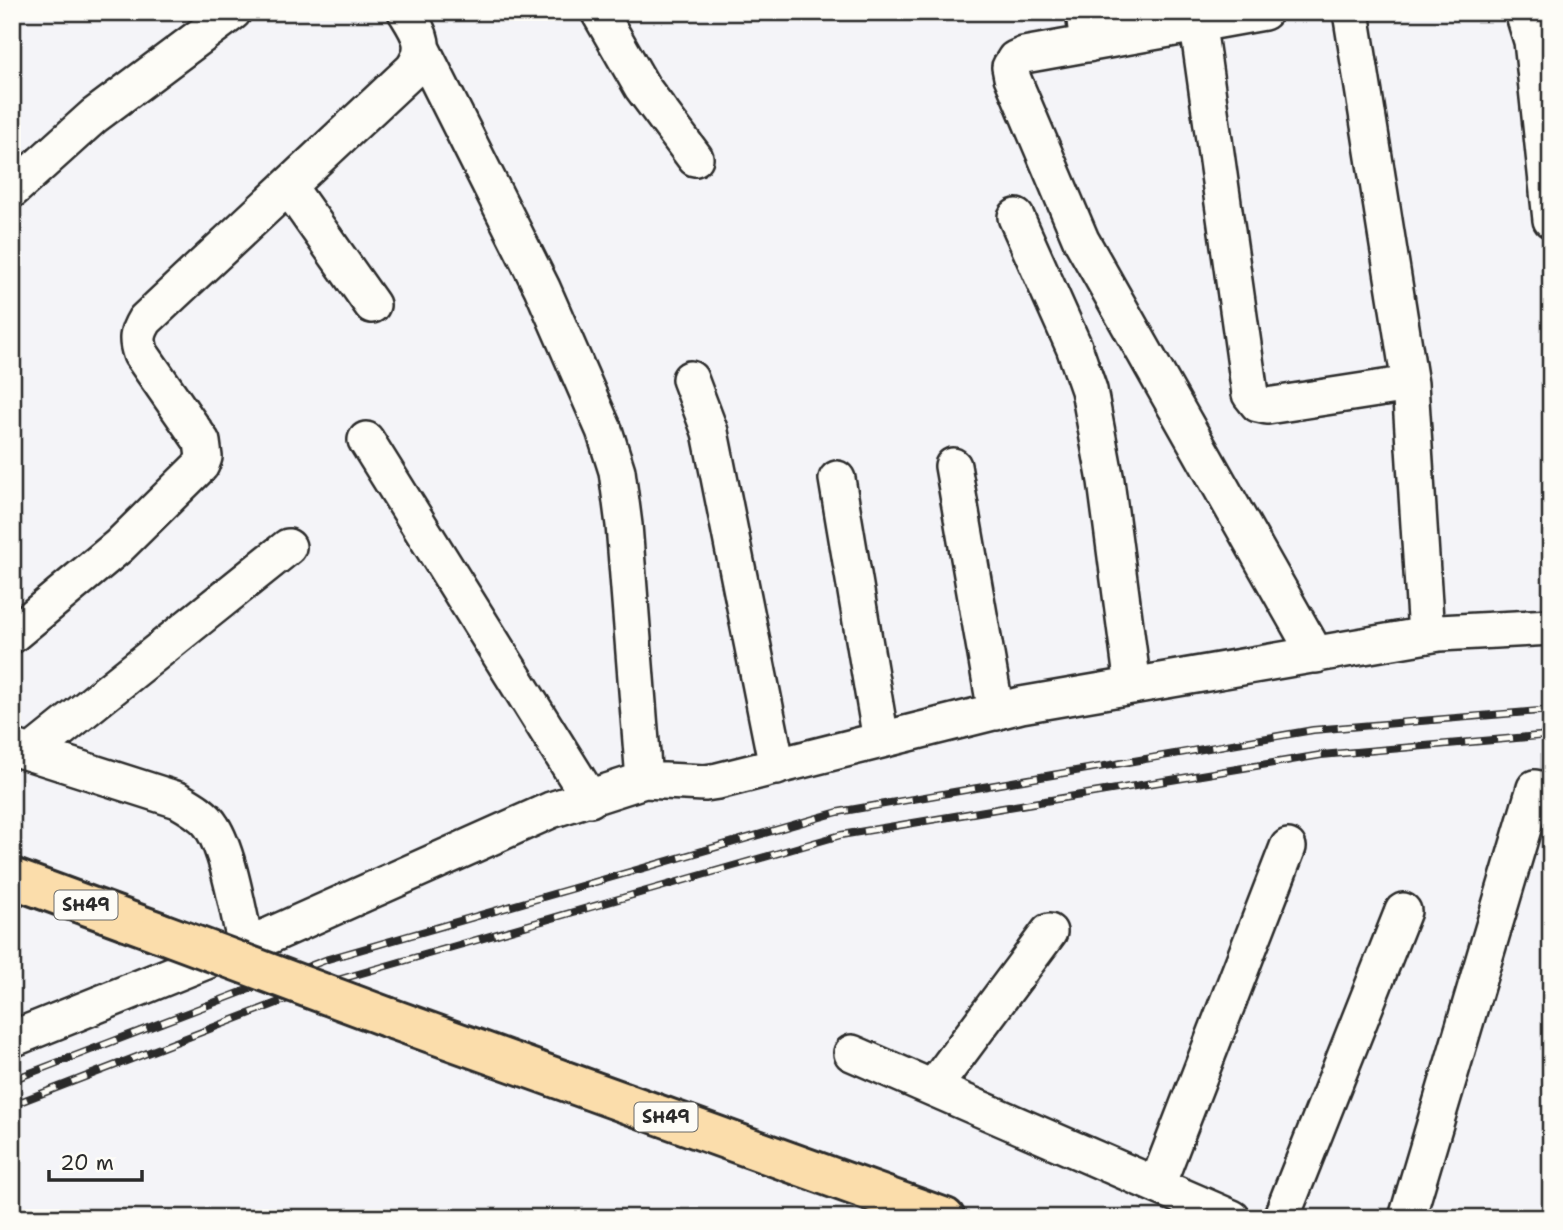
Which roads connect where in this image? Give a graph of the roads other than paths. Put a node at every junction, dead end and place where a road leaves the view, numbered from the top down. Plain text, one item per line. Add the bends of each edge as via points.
1 (233, 12) edge
2 (406, 12) edge
3 (599, 12) edge
4 (1264, 12) edge
5 (1351, 12) edge
6 (1523, 12) edge
7 (1197, 18) edge
8 (1086, 28) edge
9 (422, 49) junction
10 (695, 158) dead end
11 (288, 186) junction
12 (12, 190) edge
13 (1016, 217) dead end
14 (1551, 220) edge
15 (372, 305) dead end
16 (690, 379) dead end
17 (1410, 384) junction
18 (366, 440) dead end
19 (953, 466) dead end
20 (837, 479) dead end
21 (288, 547) dead end
22 (1551, 627) edge
23 (12, 635) edge
24 (1426, 635) junction
25 (1316, 655) junction
26 (1133, 686) junction
27 (996, 712) junction
28 (881, 740) junction
29 (22, 750) edge
30 (776, 766) junction
31 (654, 781) junction
32 (1535, 788) dead end
33 (590, 799) junction
34 (1288, 847) dead end
35 (12, 878) edge
36 (1403, 911) dead end
37 (1049, 932) dead end
38 (246, 945) junction
39 (12, 1039) edge
40 (852, 1053) dead end
41 (933, 1088) junction
42 (1157, 1185) junction
43 (945, 1218) edge
44 (1232, 1218) edge
45 (1281, 1218) edge
46 (1407, 1218) edge

1 - 12 street via 94,116
2 - 9 street via 420,34
3 - 10 street via 642,87
4 - 7 street
5 - 17 street
6 - 14 street via 1532,41
7 - 8 street
7 - 17 street via 1250,394 1258,404 1267,405
8 - 25 street via 1015,59 1010,67 1012,77 1081,240
9 - 11 street via 413,69
9 - 31 street via 542,288 604,430 617,471
11 - 15 street
11 - 23 street via 145,320 138,332 141,354 202,442 201,465 119,546
13 - 26 street via 1089,390
16 - 30 street via 710,432
17 - 24 street
18 - 33 street
19 - 27 street
20 - 28 street
21 - 29 street
22 - 24 street
24 - 25 street
25 - 26 street
26 - 27 street
27 - 28 street
28 - 30 street
29 - 38 street via 178,800 203,817 221,843
30 - 31 street via 718,781
31 - 33 street
32 - 46 street
33 - 38 street via 534,817
34 - 42 street
35 - 43 main road, SH49, bridge
36 - 45 street
37 - 41 street
38 - 39 street
40 - 41 street
41 - 42 street
42 - 44 street

